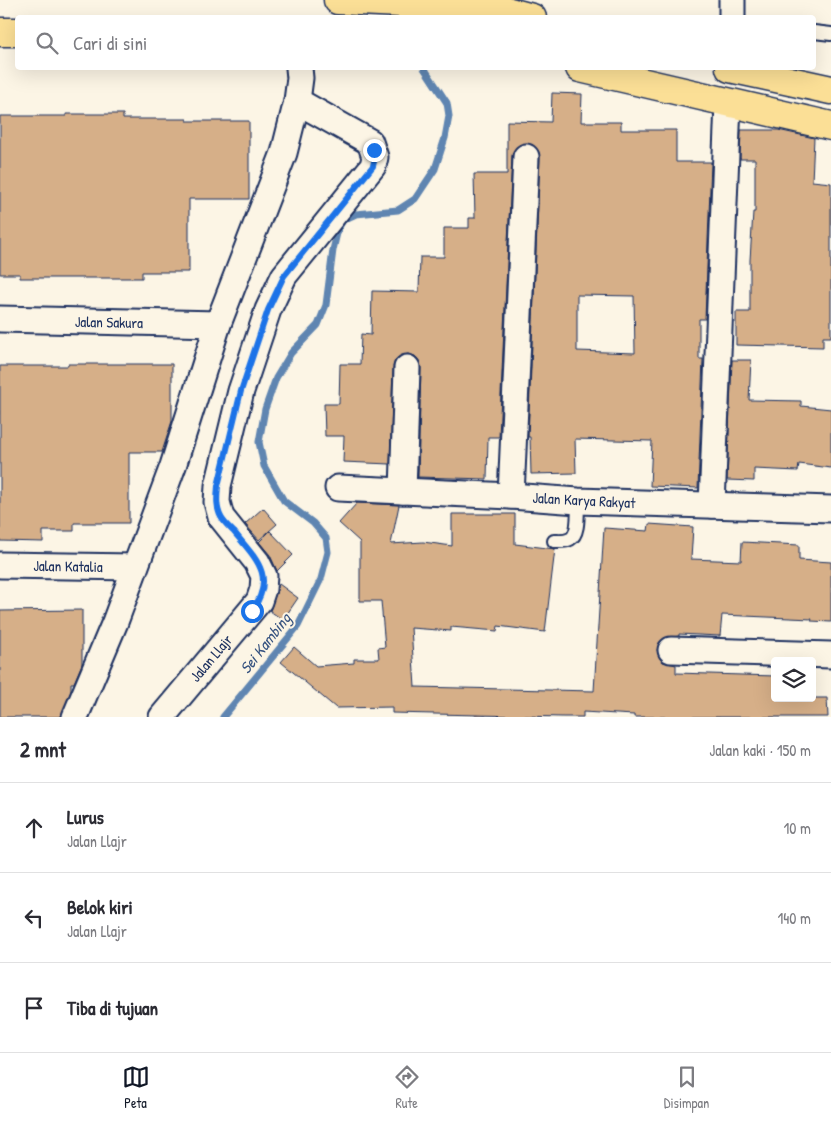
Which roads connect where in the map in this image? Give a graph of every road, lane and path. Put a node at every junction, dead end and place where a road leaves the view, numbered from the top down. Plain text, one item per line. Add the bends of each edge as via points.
1 (338, 0) edge
2 (343, 0) edge
3 (732, 0) edge
4 (519, 15) edge
5 (732, 15) edge
6 (0, 32) edge
7 (15, 32) edge
8 (816, 32) edge
9 (831, 34) edge
10 (299, 70) edge
11 (588, 70) edge
12 (746, 70) edge
13 (831, 90) edge
14 (297, 101) junction
15 (728, 103) junction
16 (831, 126) edge
17 (526, 157) dead end
18 (0, 319) edge
19 (218, 324) junction
20 (406, 368) dead end
21 (338, 488) dead end
22 (403, 491) junction
23 (511, 496) junction
24 (578, 501) junction
25 (712, 505) junction
26 (831, 509) edge
27 (554, 541) dead end
28 (0, 564) edge
29 (135, 567) junction
30 (671, 650) dead end
31 (831, 656) edge
32 (76, 717) edge
33 (162, 717) edge

1 - 2 main road
2 - 4 main road via 497,10
3 - 5 street
6 - 7 main road
8 - 9 lane
10 - 14 street
11 - 15 main road
12 - 13 main road
14 - 19 street via 284,153
14 - 33 street, Jalan Llajr via 370,142 375,157 373,166 284,276 268,310 241,391 217,502 221,517 258,562 264,576 259,600
15 - 16 main road
15 - 25 street
17 - 23 street
18 - 19 street, Jalan Sakura
19 - 29 street via 173,466
20 - 22 street
21 - 22 street, Jalan Karya Rakyat
22 - 23 street, Jalan Karya Rakyat
23 - 24 street, Jalan Karya Rakyat
24 - 25 street, Jalan Karya Rakyat
24 - 27 lane via 574,537
25 - 26 street, Jalan Karya Rakyat
28 - 29 street, Jalan Katalia
29 - 32 street
30 - 31 street

